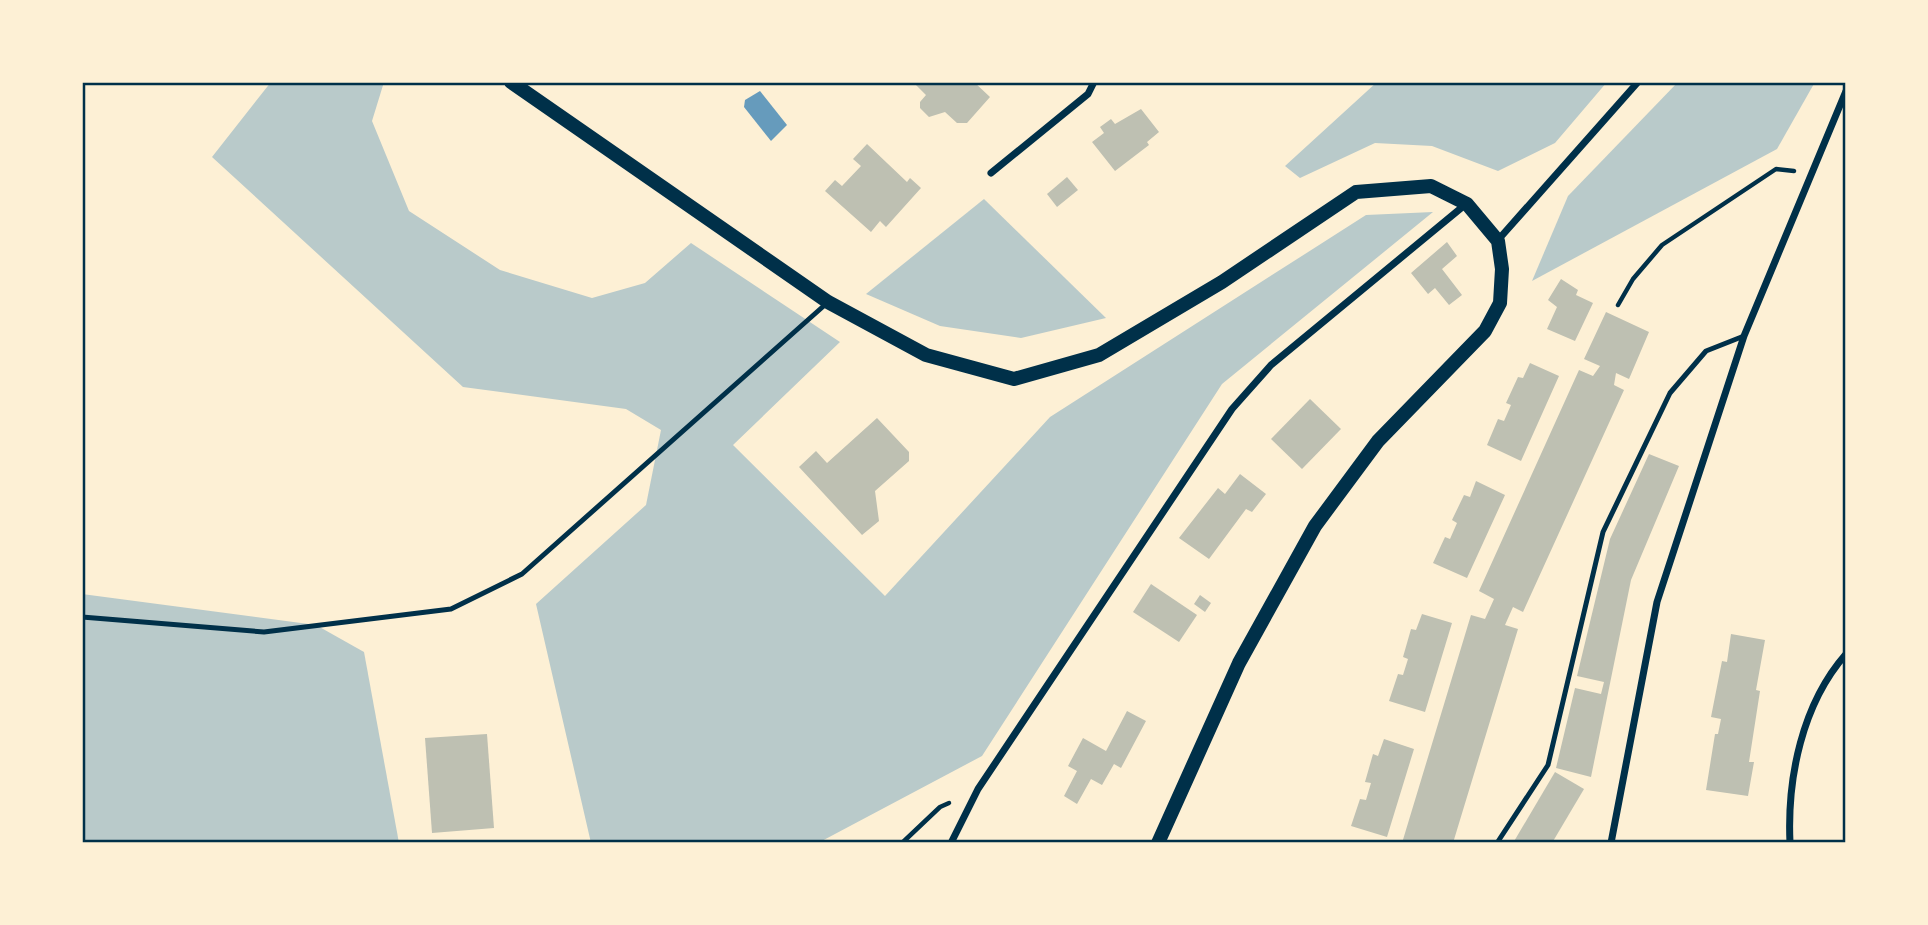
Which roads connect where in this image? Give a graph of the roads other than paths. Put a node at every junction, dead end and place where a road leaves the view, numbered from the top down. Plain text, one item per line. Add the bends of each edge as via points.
1 (511, 82) edge
2 (1094, 82) edge
3 (1638, 82) edge
4 (1846, 91) edge
5 (990, 173) dead end
6 (1467, 204) junction
7 (1497, 241) junction
8 (828, 302) junction
9 (1744, 336) junction
10 (82, 617) edge
11 (1846, 653) edge
12 (951, 843) edge
13 (1158, 843) edge
14 (1497, 843) edge
15 (1611, 843) edge
16 (1790, 843) edge

1 - 8 main road
2 - 5 street via 1088,94
3 - 7 street
4 - 9 street
6 - 7 main road
6 - 8 main road via 1431,187 1356,192 1222,282 1098,355 1014,379 926,355
6 - 12 street via 1271,365 1231,409 978,789
7 - 13 main road via 1502,269 1500,303 1485,331 1378,441 1315,526 1239,663
8 - 10 lane via 522,574 451,609 264,632
9 - 14 lane via 1706,351 1670,393 1603,531 1548,765
9 - 15 street via 1657,602
11 - 16 street via 1830,672 1801,738 1788,810

